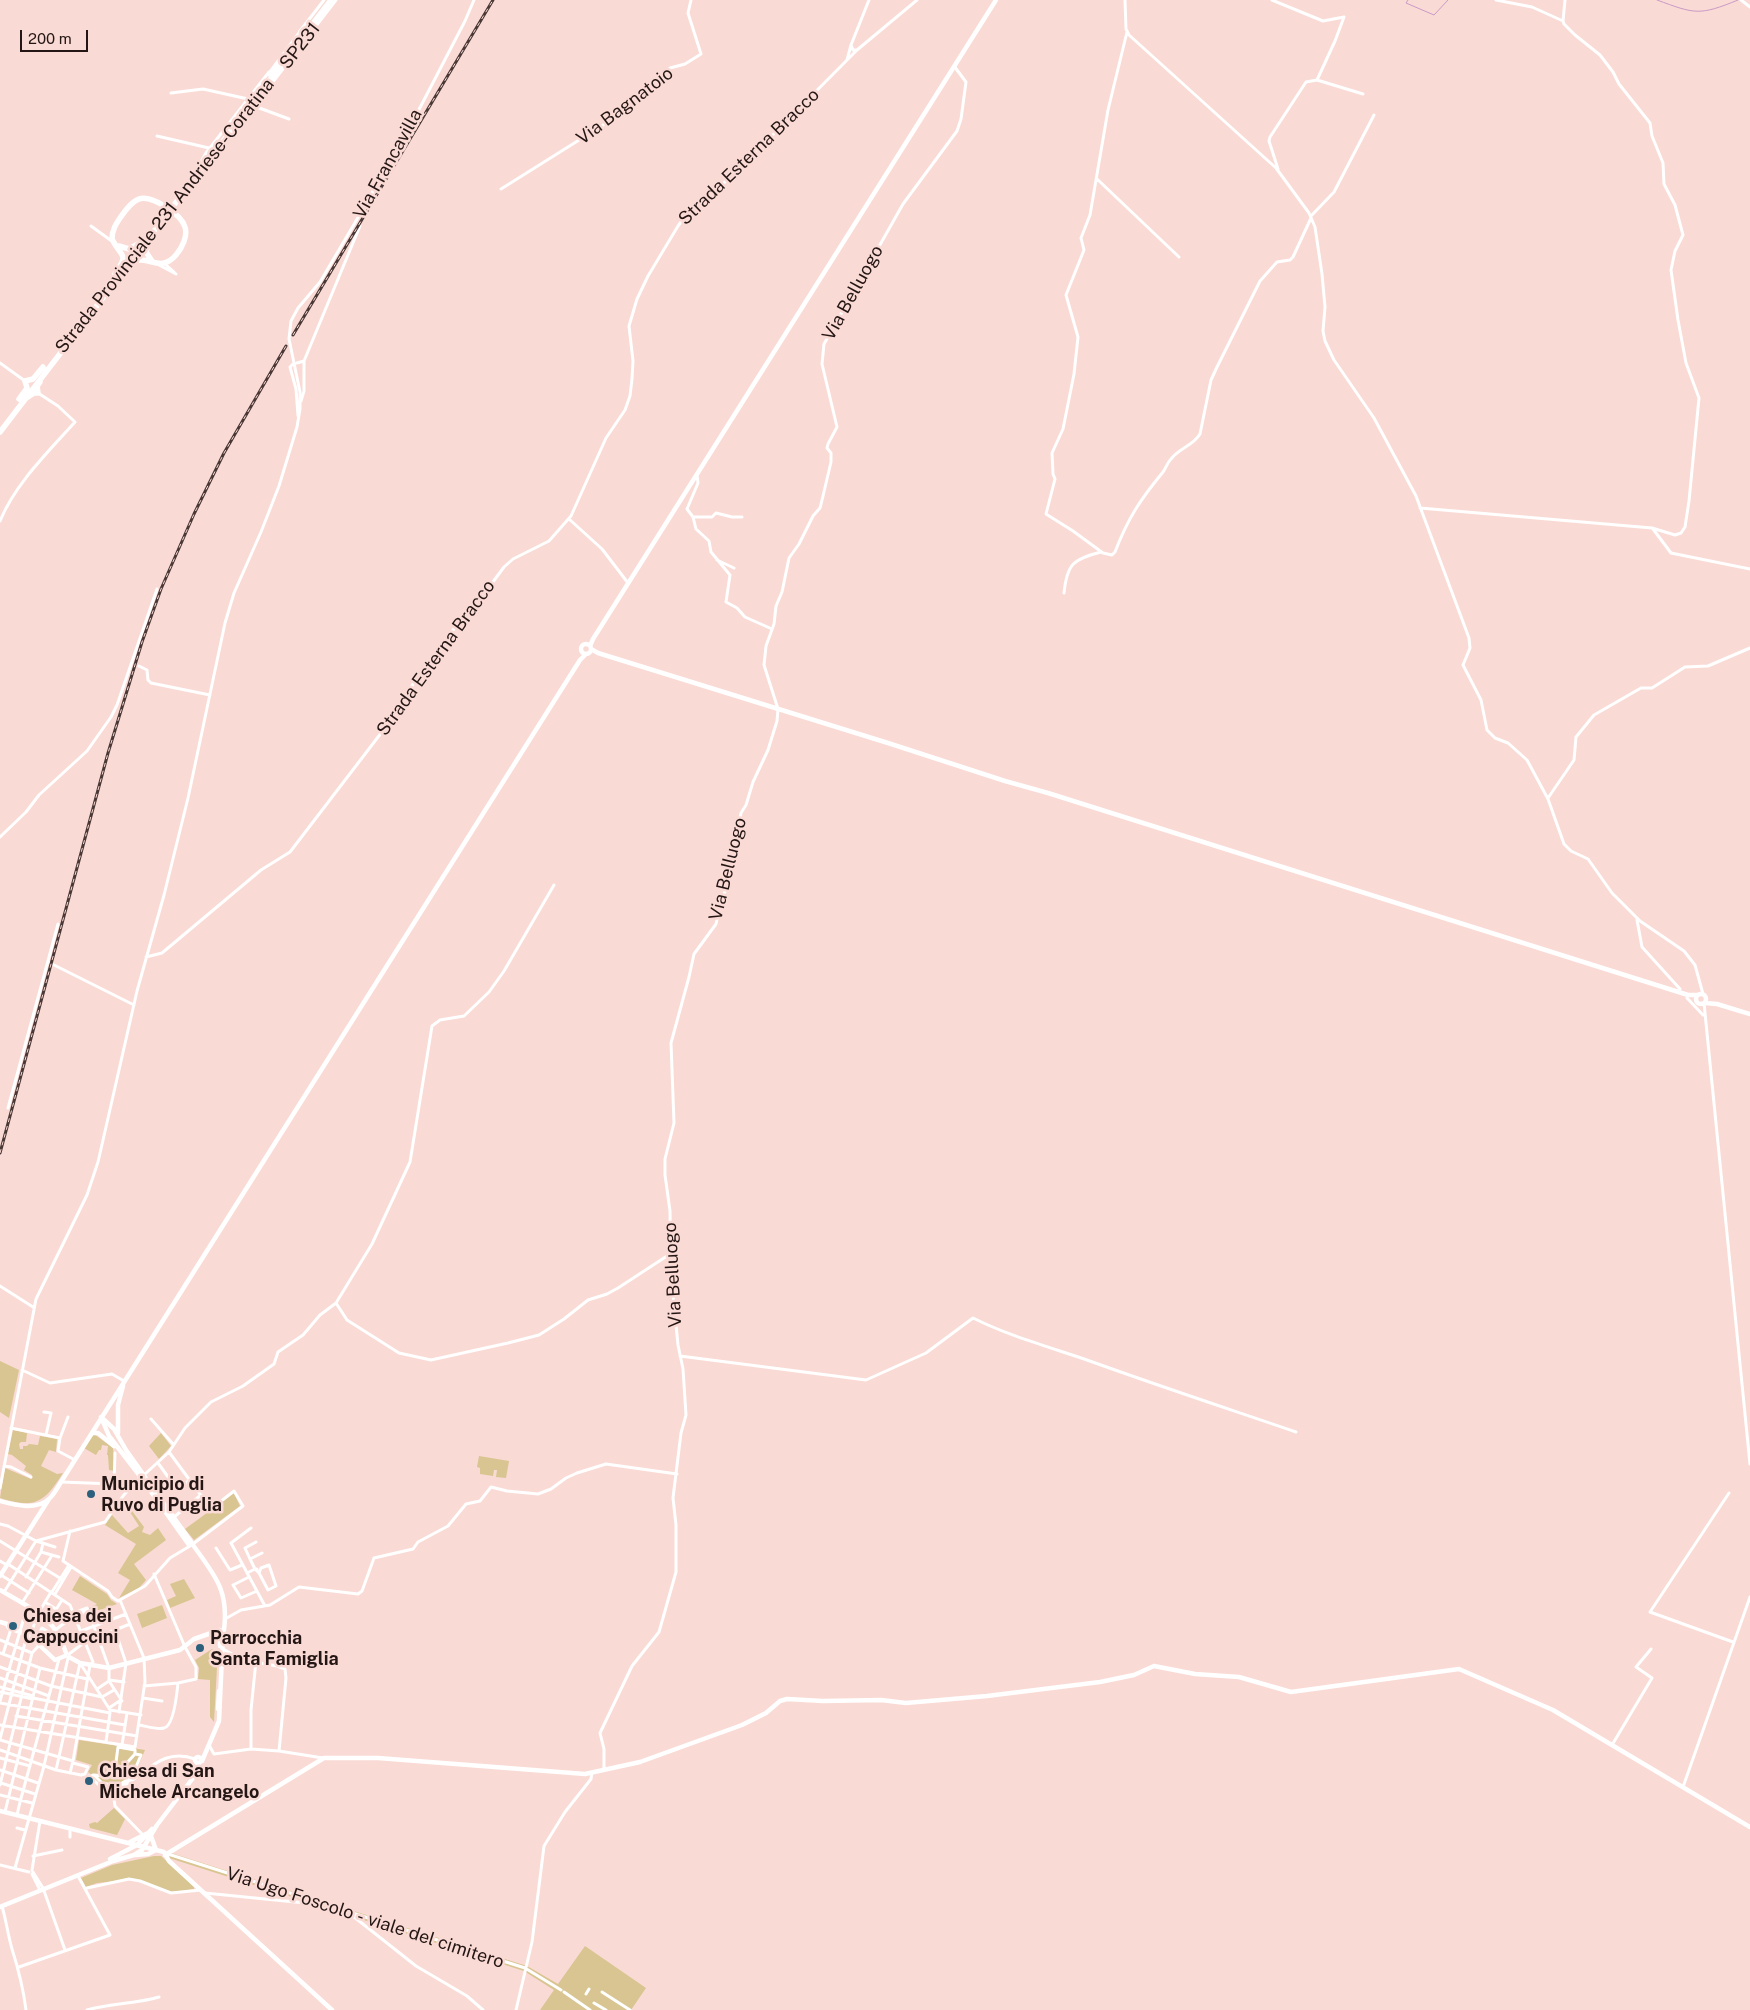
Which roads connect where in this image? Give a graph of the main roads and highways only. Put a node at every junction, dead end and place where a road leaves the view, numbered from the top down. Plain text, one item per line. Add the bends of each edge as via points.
1 (325, 0) edge
2 (331, 0) edge
3 (996, 0) edge
4 (160, 221) junction
5 (110, 237) junction
6 (140, 243) junction
7 (159, 264) junction
8 (125, 267) junction
9 (115, 274) junction
10 (59, 353) junction
11 (51, 358) junction
12 (13, 410) junction
13 (0, 426) edge
14 (0, 432) edge
15 (587, 650) junction
16 (1750, 1014) edge
17 (126, 1378) junction
18 (101, 1418) junction
19 (92, 1433) junction
20 (119, 1436) junction
21 (121, 1452) junction
22 (142, 1476) junction
23 (50, 1498) junction
24 (0, 1501) edge
25 (36, 1504) junction
26 (42, 1511) junction
27 (191, 1545) junction
28 (0, 1576) edge
29 (2, 1591) edge
30 (0, 1622) edge
31 (221, 1633) junction
32 (67, 1656) junction
33 (198, 1760) junction
34 (2, 1811) edge
35 (1749, 1826) edge
36 (150, 1834) junction
37 (128, 1842) junction
38 (136, 1842) junction
39 (145, 1847) junction
40 (157, 1851) junction
41 (121, 1854) junction
42 (166, 1854) junction
43 (134, 1855) junction
44 (42, 1889) junction
45 (2, 1906) edge
46 (332, 2010) edge

1 - 6 highway, Strada Provinciale 231 Andriese-Coratina / SP231
2 - 4 highway, Strada Provinciale 231 Andriese-Coratina / SP231
3 - 15 main road
4 - 7 highway via 146,247 147,256
4 - 8 highway, Strada Provinciale 231 Andriese-Coratina / SP231
5 - 6 highway via 129,249
5 - 7 highway via 134,202 146,198 162,204 184,224 186,234 172,259
5 - 9 highway via 123,258
6 - 9 highway, Strada Provinciale 231 Andriese-Coratina / SP231
7 - 8 highway via 142,259
8 - 10 highway, Strada Provinciale 231 Andriese-Coratina / SP231
9 - 11 highway, Strada Provinciale 231 Andriese-Coratina / SP231
10 - 12 highway, Strada Provinciale 231 Andriese-Coratina / SP231
10 - 12 highway via 38,384 38,394 30,395 18,409
11 - 12 highway, Strada Provinciale 231 Andriese-Coratina / SP231
11 - 12 highway via 33,379 25,381 27,388
12 - 13 highway, Strada Provinciale 231 Andriese-Coratina / SP231
12 - 14 highway, Strada Provinciale 231 Andriese-Coratina / SP231
15 - 16 main road
15 - 17 main road
17 - 18 main road
17 - 20 main road via 118,1406
18 - 19 main road
18 - 20 main road
18 - 21 main road
19 - 21 main road via 98,1433
19 - 23 main road
20 - 22 main road
21 - 22 main road
22 - 27 main road
22 - 27 main road
23 - 25 main road
23 - 26 main road
24 - 25 main road via 20,1506
25 - 26 main road
26 - 28 main road
27 - 31 main road via 220,1592 223,1610
27 - 31 main road via 222,1589 225,1619
29 - 32 main road via 49,1621 57,1630
30 - 32 main road via 29,1636 55,1660
31 - 32 main road via 194,1639 180,1650 109,1668 80,1663
31 - 33 main road via 216,1723
31 - 33 main road via 219,1721 204,1755
33 - 36 main road via 193,1778
34 - 37 main road
35 - 42 main road via 1550,1708 1458,1669 1291,1692 1237,1677 1195,1674 1154,1666 1132,1676 1100,1682 987,1696 906,1703 787,1698 742,1725 640,1762 592,1772 378,1758 324,1758
36 - 38 main road
36 - 38 main road via 143,1835
36 - 39 main road
36 - 40 main road
37 - 38 main road
37 - 41 main road
38 - 39 main road
38 - 41 main road
39 - 40 main road
39 - 43 main road
40 - 42 main road
40 - 43 main road
41 - 44 main road
42 - 46 main road via 169,1861
43 - 44 main road
44 - 45 main road

